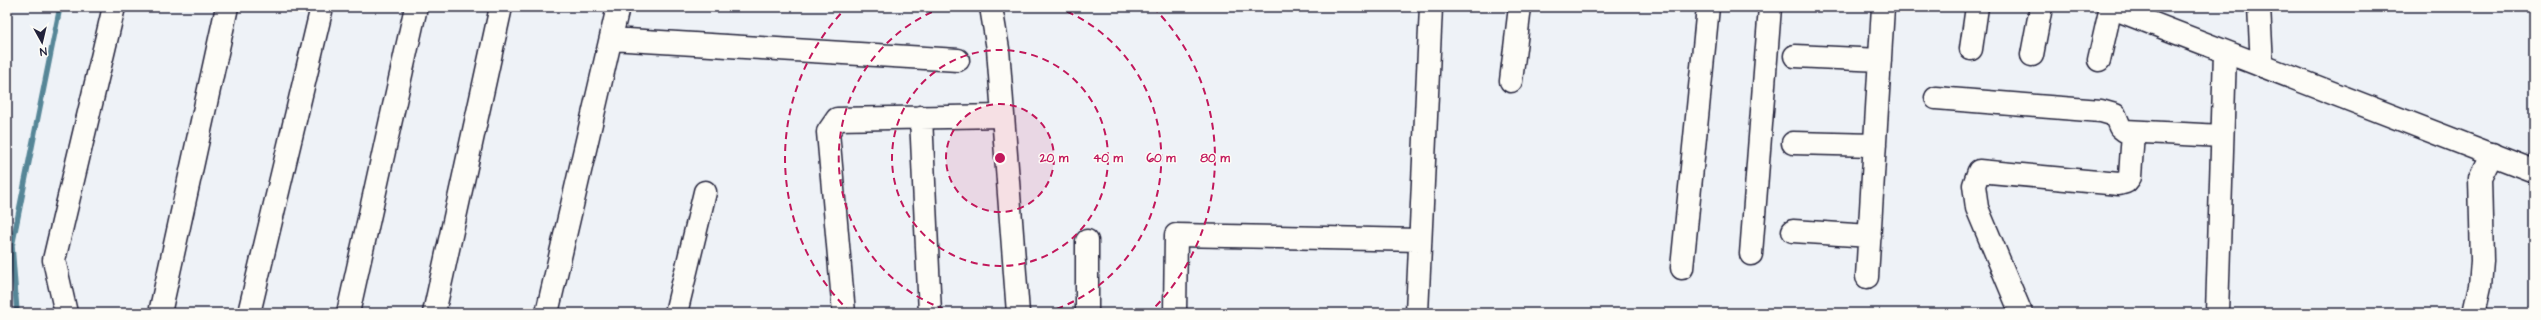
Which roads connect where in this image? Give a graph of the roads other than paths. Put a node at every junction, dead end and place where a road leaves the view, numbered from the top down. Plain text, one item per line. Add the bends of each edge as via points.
1 (114, 7) edge
2 (227, 7) edge
3 (322, 7) edge
4 (416, 7) edge
5 (501, 7) edge
6 (618, 7) edge
7 (991, 7) edge
8 (1431, 7) edge
9 (1520, 7) edge
10 (1708, 7) edge
11 (1770, 7) edge
12 (1883, 7) edge
13 (1977, 7) edge
14 (2041, 7) edge
15 (2110, 7) edge
16 (2259, 7) edge
17 (611, 39) junction
18 (1970, 49) dead end
19 (2225, 53) junction
20 (1795, 56) dead end
21 (2032, 56) dead end
22 (958, 60) dead end
23 (1880, 60) junction
24 (2099, 60) dead end
25 (2262, 66) junction
26 (1511, 81) dead end
27 (1936, 98) dead end
28 (1003, 116) junction
29 (921, 117) junction
30 (2133, 132) junction
31 (2222, 136) junction
32 (1793, 143) dead end
33 (1875, 145) junction
34 (2492, 154) junction
35 (2534, 171) edge
36 (705, 192) dead end
37 (1793, 231) dead end
38 (1870, 236) junction
39 (1420, 240) junction
40 (1087, 241) dead end
41 (1752, 254) dead end
42 (1682, 268) dead end
43 (1867, 277) dead end
44 (66, 313) edge
45 (160, 313) edge
46 (249, 313) edge
47 (348, 313) edge
48 (434, 313) edge
49 (547, 313) edge
50 (676, 313) edge
51 (844, 313) edge
52 (930, 313) edge
53 (1018, 313) edge
54 (1087, 313) edge
55 (1175, 313) edge
56 (1416, 313) edge
57 (2021, 313) edge
58 (2216, 313) edge
59 (2474, 313) edge

1 - 44 street via 54,260
2 - 45 street
3 - 46 street
4 - 47 street
5 - 48 street
6 - 17 street
7 - 28 street via 998,49
8 - 39 street
9 - 26 street
10 - 42 street
11 - 41 street
12 - 23 street
13 - 18 street
14 - 21 street
15 - 19 street
15 - 24 street
16 - 25 street
17 - 22 street
17 - 49 street
19 - 25 street
19 - 31 street
20 - 23 street
23 - 33 street
25 - 34 street
27 - 30 street via 2101,110 2115,115 2120,127
28 - 29 street
28 - 53 street
29 - 51 street via 837,119 828,132
29 - 52 street
30 - 31 street
30 - 57 street via 2130,177 2126,182 2119,184 1979,171 1974,185 1977,208
31 - 58 street
32 - 33 street
33 - 38 street
34 - 35 street
34 - 59 street via 2480,178 2482,260
36 - 50 street
37 - 38 street
38 - 43 street
39 - 55 street via 1176,235
39 - 56 street
40 - 54 street

